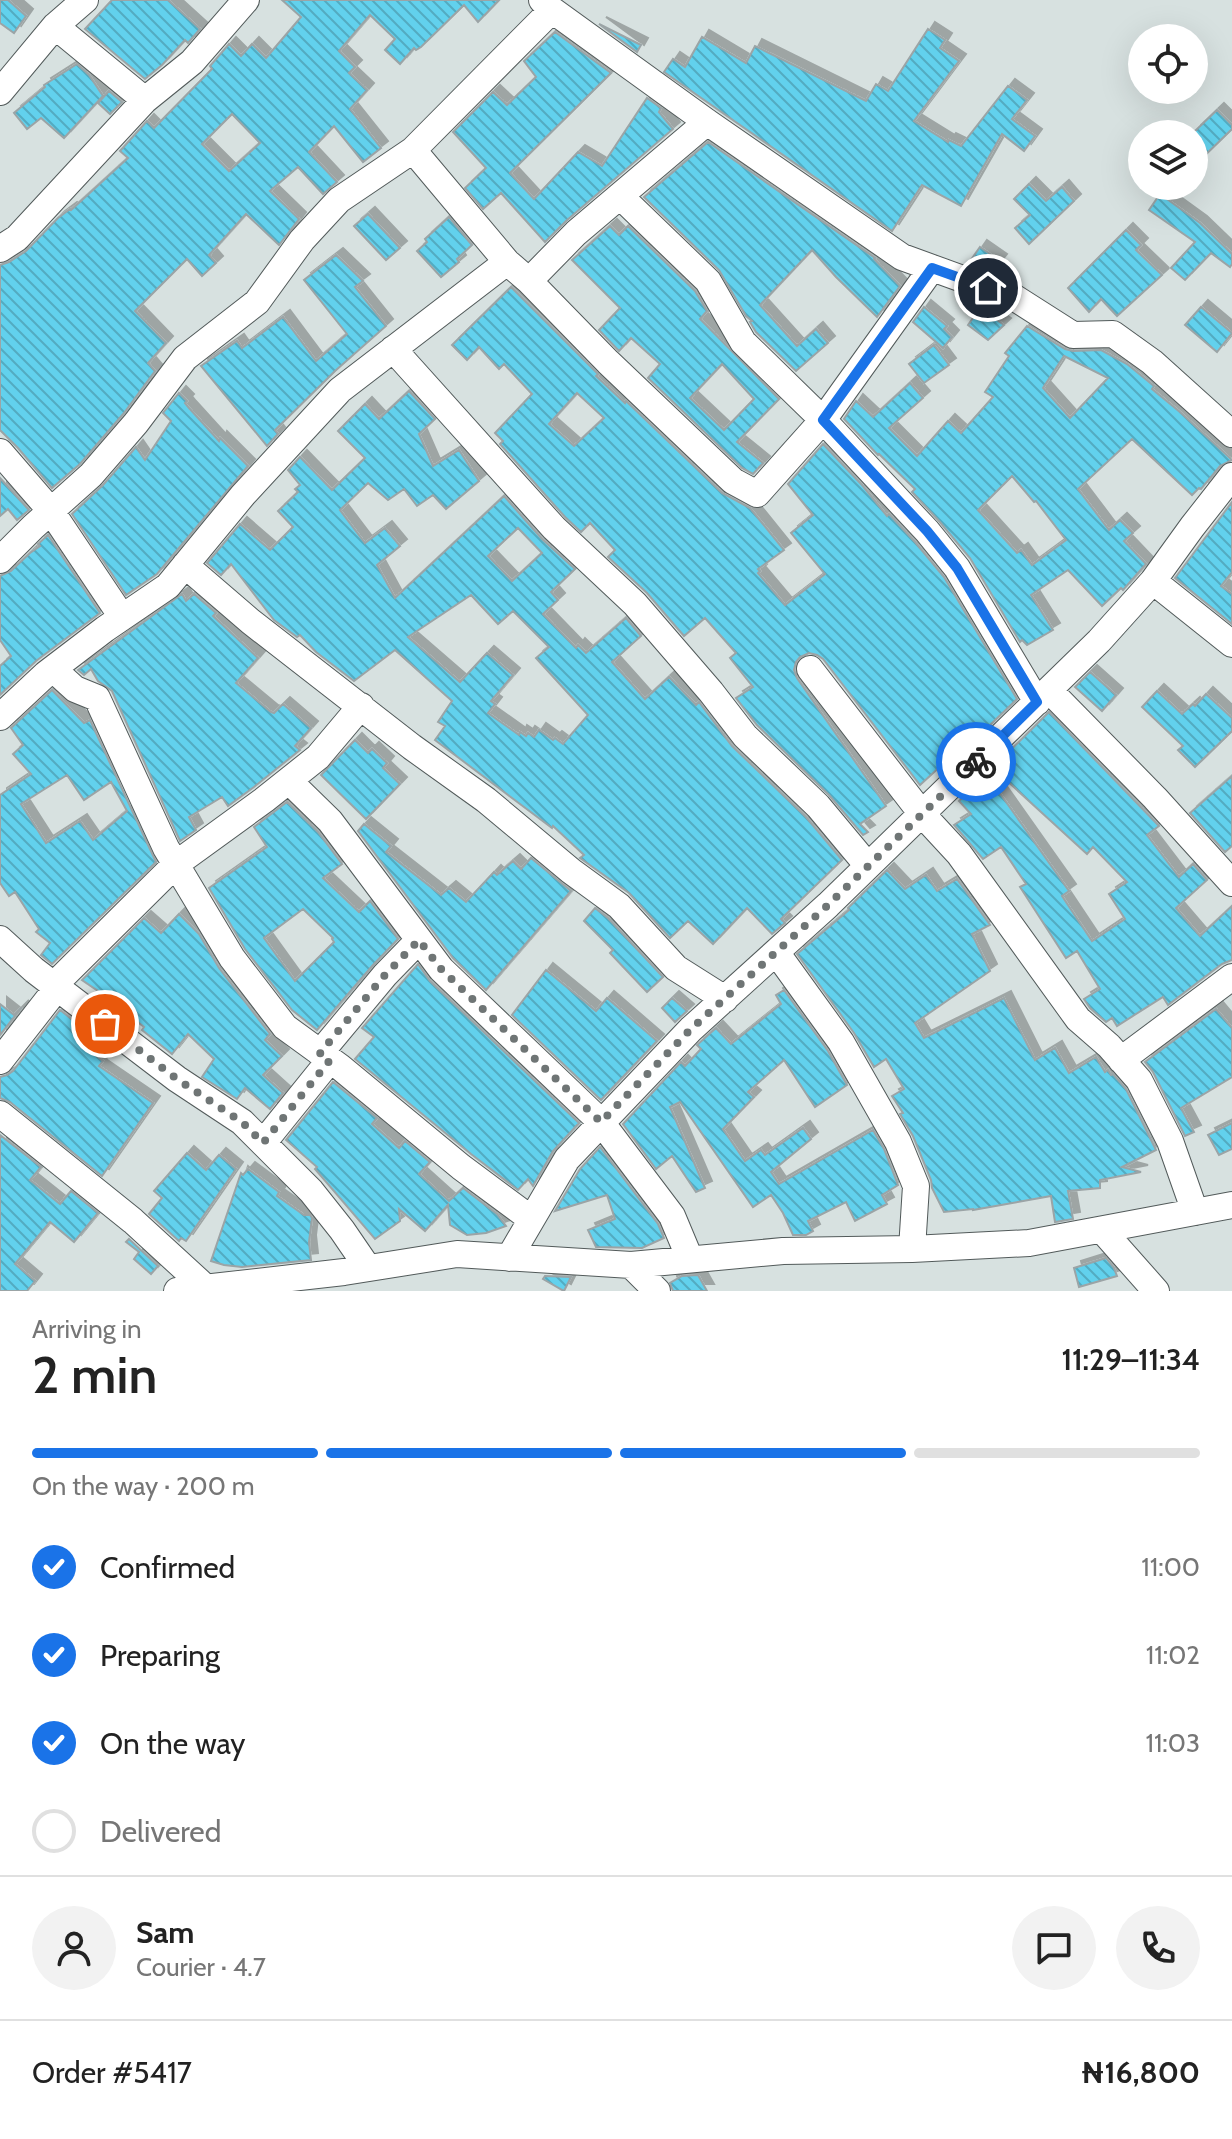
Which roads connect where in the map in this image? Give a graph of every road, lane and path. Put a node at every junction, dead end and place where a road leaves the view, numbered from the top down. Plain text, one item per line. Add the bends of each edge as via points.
1 (85, 0) edge
2 (246, 0) edge
3 (547, 5) edge
4 (55, 26) junction
5 (0, 92) edge
6 (145, 100) junction
7 (707, 122) junction
8 (413, 150) junction
9 (620, 196) junction
10 (0, 249) edge
11 (507, 262) junction
12 (932, 268) junction
13 (529, 281) junction
14 (393, 349) junction
15 (823, 420) junction
16 (1232, 434) edge
17 (0, 452) edge
18 (1232, 476) edge
19 (51, 511) junction
20 (0, 560) edge
21 (185, 565) junction
22 (1153, 581) junction
23 (122, 617) junction
24 (1232, 644) edge
25 (53, 669) junction
26 (810, 669) dead end
27 (1043, 696) junction
28 (361, 706) junction
29 (0, 717) edge
30 (289, 781) junction
31 (922, 814) junction
32 (176, 864) junction
33 (868, 866) junction
34 (1232, 883) edge
35 (0, 939) edge
36 (419, 940) junction
37 (776, 952) junction
38 (1232, 977) edge
39 (56, 986) junction
40 (725, 999) junction
41 (325, 1056) junction
42 (1121, 1060) junction
43 (0, 1061) edge
44 (0, 1114) edge
45 (601, 1122) junction
46 (263, 1143) junction
47 (1232, 1205) edge
48 (1195, 1212) junction
49 (531, 1219) junction
50 (1102, 1230) junction
51 (912, 1249) junction
52 (509, 1258) junction
53 (690, 1259) junction
54 (631, 1265) junction
55 (369, 1276) edge
56 (205, 1287) junction
57 (177, 1291) edge
58 (657, 1291) edge
59 (1156, 1291) edge

1 - 4 street
2 - 6 street via 192,62
3 - 7 street
3 - 8 street
4 - 5 street
4 - 6 street
6 - 10 street via 17,238
7 - 9 street
7 - 12 street via 902,257
8 - 11 street
8 - 19 street via 339,200 257,302 185,358 91,475
9 - 13 street
9 - 15 street via 708,281 743,342
11 - 13 street
11 - 14 street
12 - 15 street
12 - 16 street via 1015,298 1073,335 1113,334
13 - 15 street via 733,481 757,494
14 - 21 street via 340,390
14 - 33 street via 554,528 635,604 745,736 818,806
15 - 27 street via 957,568
17 - 19 street
18 - 22 street
19 - 20 street
19 - 23 street
21 - 23 street via 168,586
21 - 28 street
22 - 24 street
22 - 27 street
23 - 25 street
25 - 29 street
25 - 32 street via 75,689 97,698
26 - 31 street
27 - 31 street
27 - 34 street via 1155,798
28 - 30 street via 318,757
28 - 40 street via 619,906 676,968
30 - 32 street
30 - 36 street via 330,821
31 - 33 street
31 - 42 street via 959,854 1078,1019
32 - 39 street
32 - 41 street via 232,958 285,1027
33 - 37 street
35 - 39 street
36 - 41 street via 385,975
36 - 45 street via 441,969
37 - 40 street
37 - 51 street via 841,1042 898,1142 916,1186
38 - 42 street
39 - 43 street
39 - 46 street via 242,1122
40 - 45 street
41 - 46 street
41 - 49 street
42 - 48 street via 1139,1080 1170,1141
44 - 56 street via 133,1221
45 - 49 street via 567,1159
45 - 53 street via 672,1216
46 - 55 street via 311,1191
47 - 48 street
48 - 50 street
49 - 52 street
50 - 51 street via 1029,1243
50 - 59 street
51 - 53 street
52 - 54 street
52 - 55 street via 457,1254
53 - 54 street
54 - 58 street
55 - 56 street
56 - 57 street

